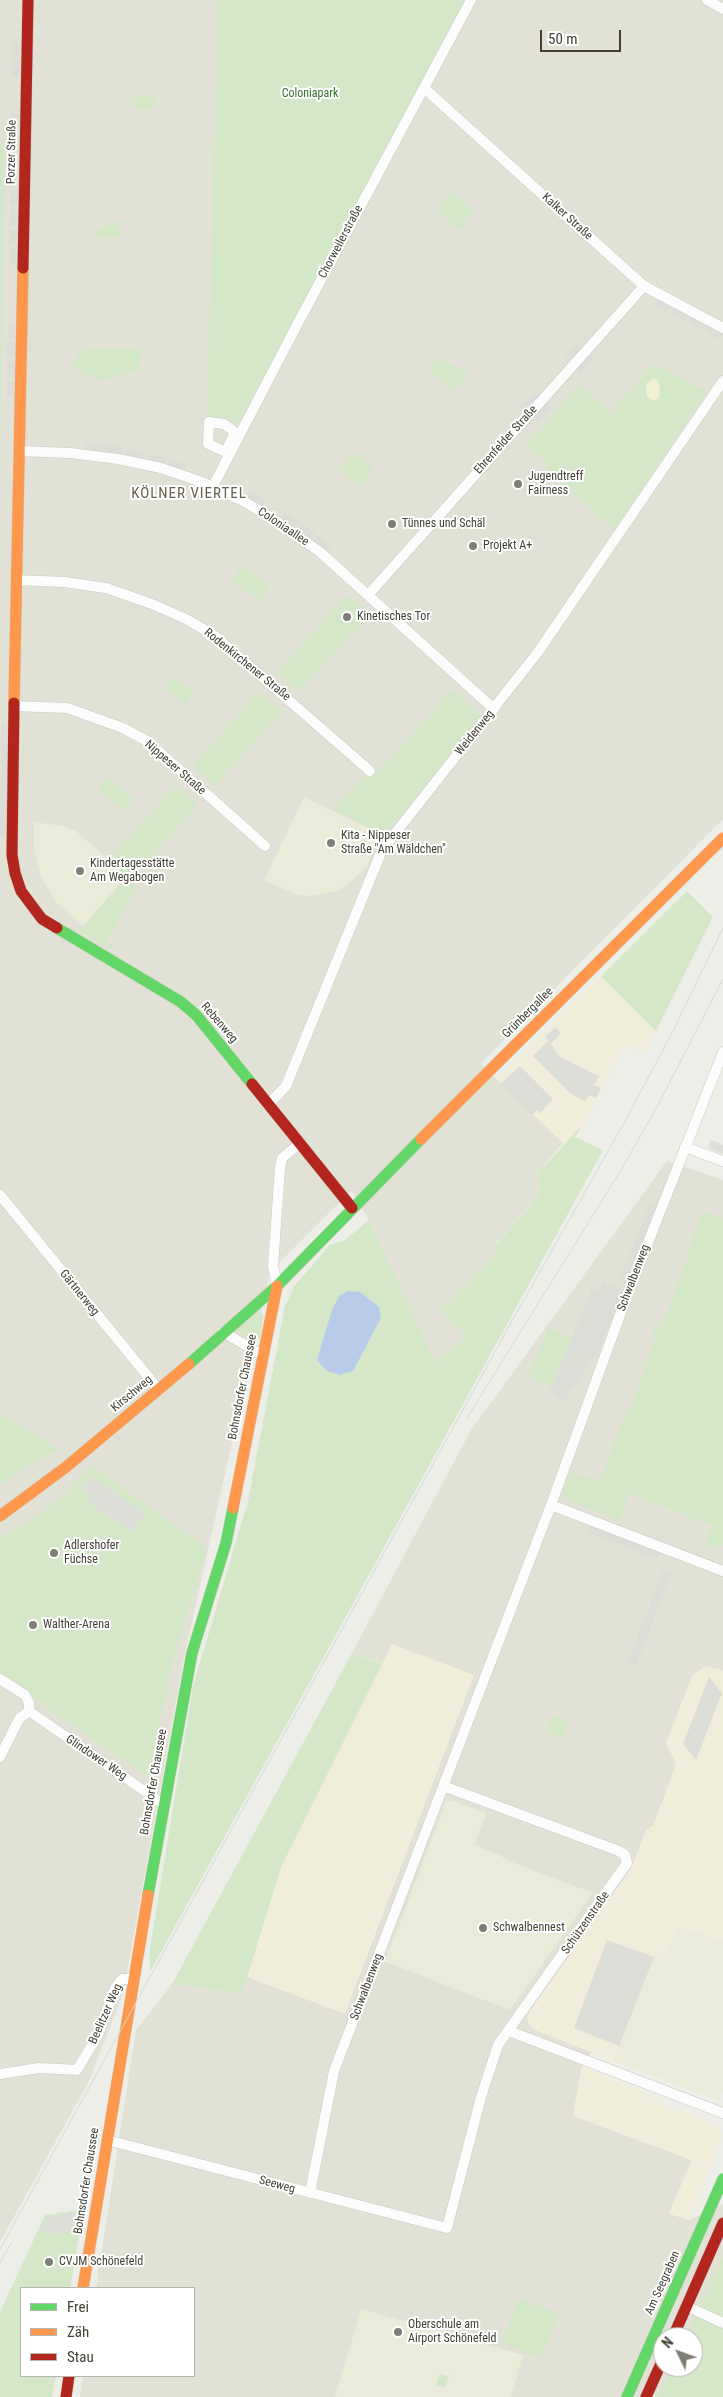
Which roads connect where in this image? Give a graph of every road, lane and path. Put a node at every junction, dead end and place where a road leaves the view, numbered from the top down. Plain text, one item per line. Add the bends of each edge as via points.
1 (28, 0) edge
2 (471, 0) edge
3 (707, 0) edge
4 (723, 8) edge
5 (424, 88) junction
6 (644, 286) junction
7 (723, 328) edge
8 (723, 381) edge
9 (20, 451) junction
10 (213, 486) junction
11 (16, 580) junction
12 (368, 595) junction
13 (14, 706) junction
14 (494, 709) junction
15 (370, 771) dead end
16 (723, 838) edge
17 (265, 846) dead end
18 (15, 873) joint
19 (723, 1052) edge
20 (268, 1105) junction
21 (299, 1144) junction
22 (685, 1147) junction
23 (723, 1161) edge
24 (0, 1195) edge
25 (352, 1208) junction
26 (276, 1286) junction
27 (223, 1332) junction
28 (264, 1356) junction
29 (159, 1390) junction
30 (551, 1505) junction
31 (0, 1516) edge
32 (723, 1571) edge
33 (0, 1678) edge
34 (29, 1711) junction
35 (0, 1757) edge
36 (442, 1786) junction
37 (164, 1804) junction
38 (133, 1979) junction
39 (509, 2031) junction
40 (0, 2074) edge
41 (723, 2114) edge
42 (107, 2140) junction
43 (723, 2179) edge
44 (310, 2193) junction
45 (723, 2223) edge
46 (447, 2228) joint
47 (83, 2287) edge
48 (686, 2306) junction
49 (723, 2323) edge
50 (677, 2327) edge
51 (69, 2377) edge
52 (655, 2377) edge
53 (66, 2397) edge
54 (627, 2397) edge
55 (646, 2397) edge

1 - 9 street, Porzer Straße
2 - 5 street, Chorweilerstraße
3 - 4 street
5 - 6 street, Kalker Straße
5 - 10 street, Chorweilerstraße
6 - 7 street, Kalker Straße
6 - 12 street, Ehrenfelder Straße
8 - 14 street, Weidenweg via 580,593
9 - 10 street, Coloniaallee via 118,459 161,468
9 - 11 street, Porzer Straße
10 - 12 street, Coloniaallee via 302,538
11 - 13 street, Porzer Straße
11 - 15 street, Rodenkirchener Straße via 106,588 186,619 215,636
12 - 14 street, Coloniaallee
13 - 17 street, Nippeser Straße via 67,708 123,728 147,741
13 - 18 street, Porzer Straße via 12,855
14 - 20 street, Weidenweg via 382,850 286,1086
16 - 25 street, Grünbergallee
18 - 20 street, Rebenweg via 20,891 42,920 181,1002 197,1016
19 - 22 street, Schwalbenweg
20 - 21 street, Rebenweg
21 - 25 street, Rebenweg
21 - 26 street via 282,1158 280,1168 273,1266
22 - 23 street
22 - 30 street, Schwalbenweg
24 - 29 street, Gärtnerweg
25 - 26 street, Kirschweg
26 - 27 street, Kirschweg
26 - 28 street, Bohnsdorfer Chaussee
27 - 28 street
27 - 29 street, Kirschweg
28 - 37 street, Bohnsdorfer Chaussee via 226,1543 192,1653
29 - 31 street, Kirschweg via 66,1467
30 - 32 street
30 - 36 street, Schwalbenweg
33 - 34 street, Glindower Weg via 25,1695
34 - 35 street via 19,1719
34 - 37 street, Glindower Weg
36 - 39 street, Schützenstraße via 618,1851 625,1855 627,1862
36 - 44 street, Schwalbenweg via 334,2071
37 - 38 street, Bohnsdorfer Chaussee
38 - 40 street, Beelitzer Weg via 122,1979 115,1988 98,2035 77,2070 39,2068
38 - 42 street, Bohnsdorfer Chaussee
39 - 41 street
39 - 46 street, Schützenstraße via 498,2044 491,2062
42 - 44 street, Seeweg
42 - 47 street, Bohnsdorfer Chaussee
43 - 54 street, Am Seegraben
44 - 46 street, Seeweg
45 - 48 street
48 - 49 street
48 - 50 street
51 - 53 street
52 - 55 street

